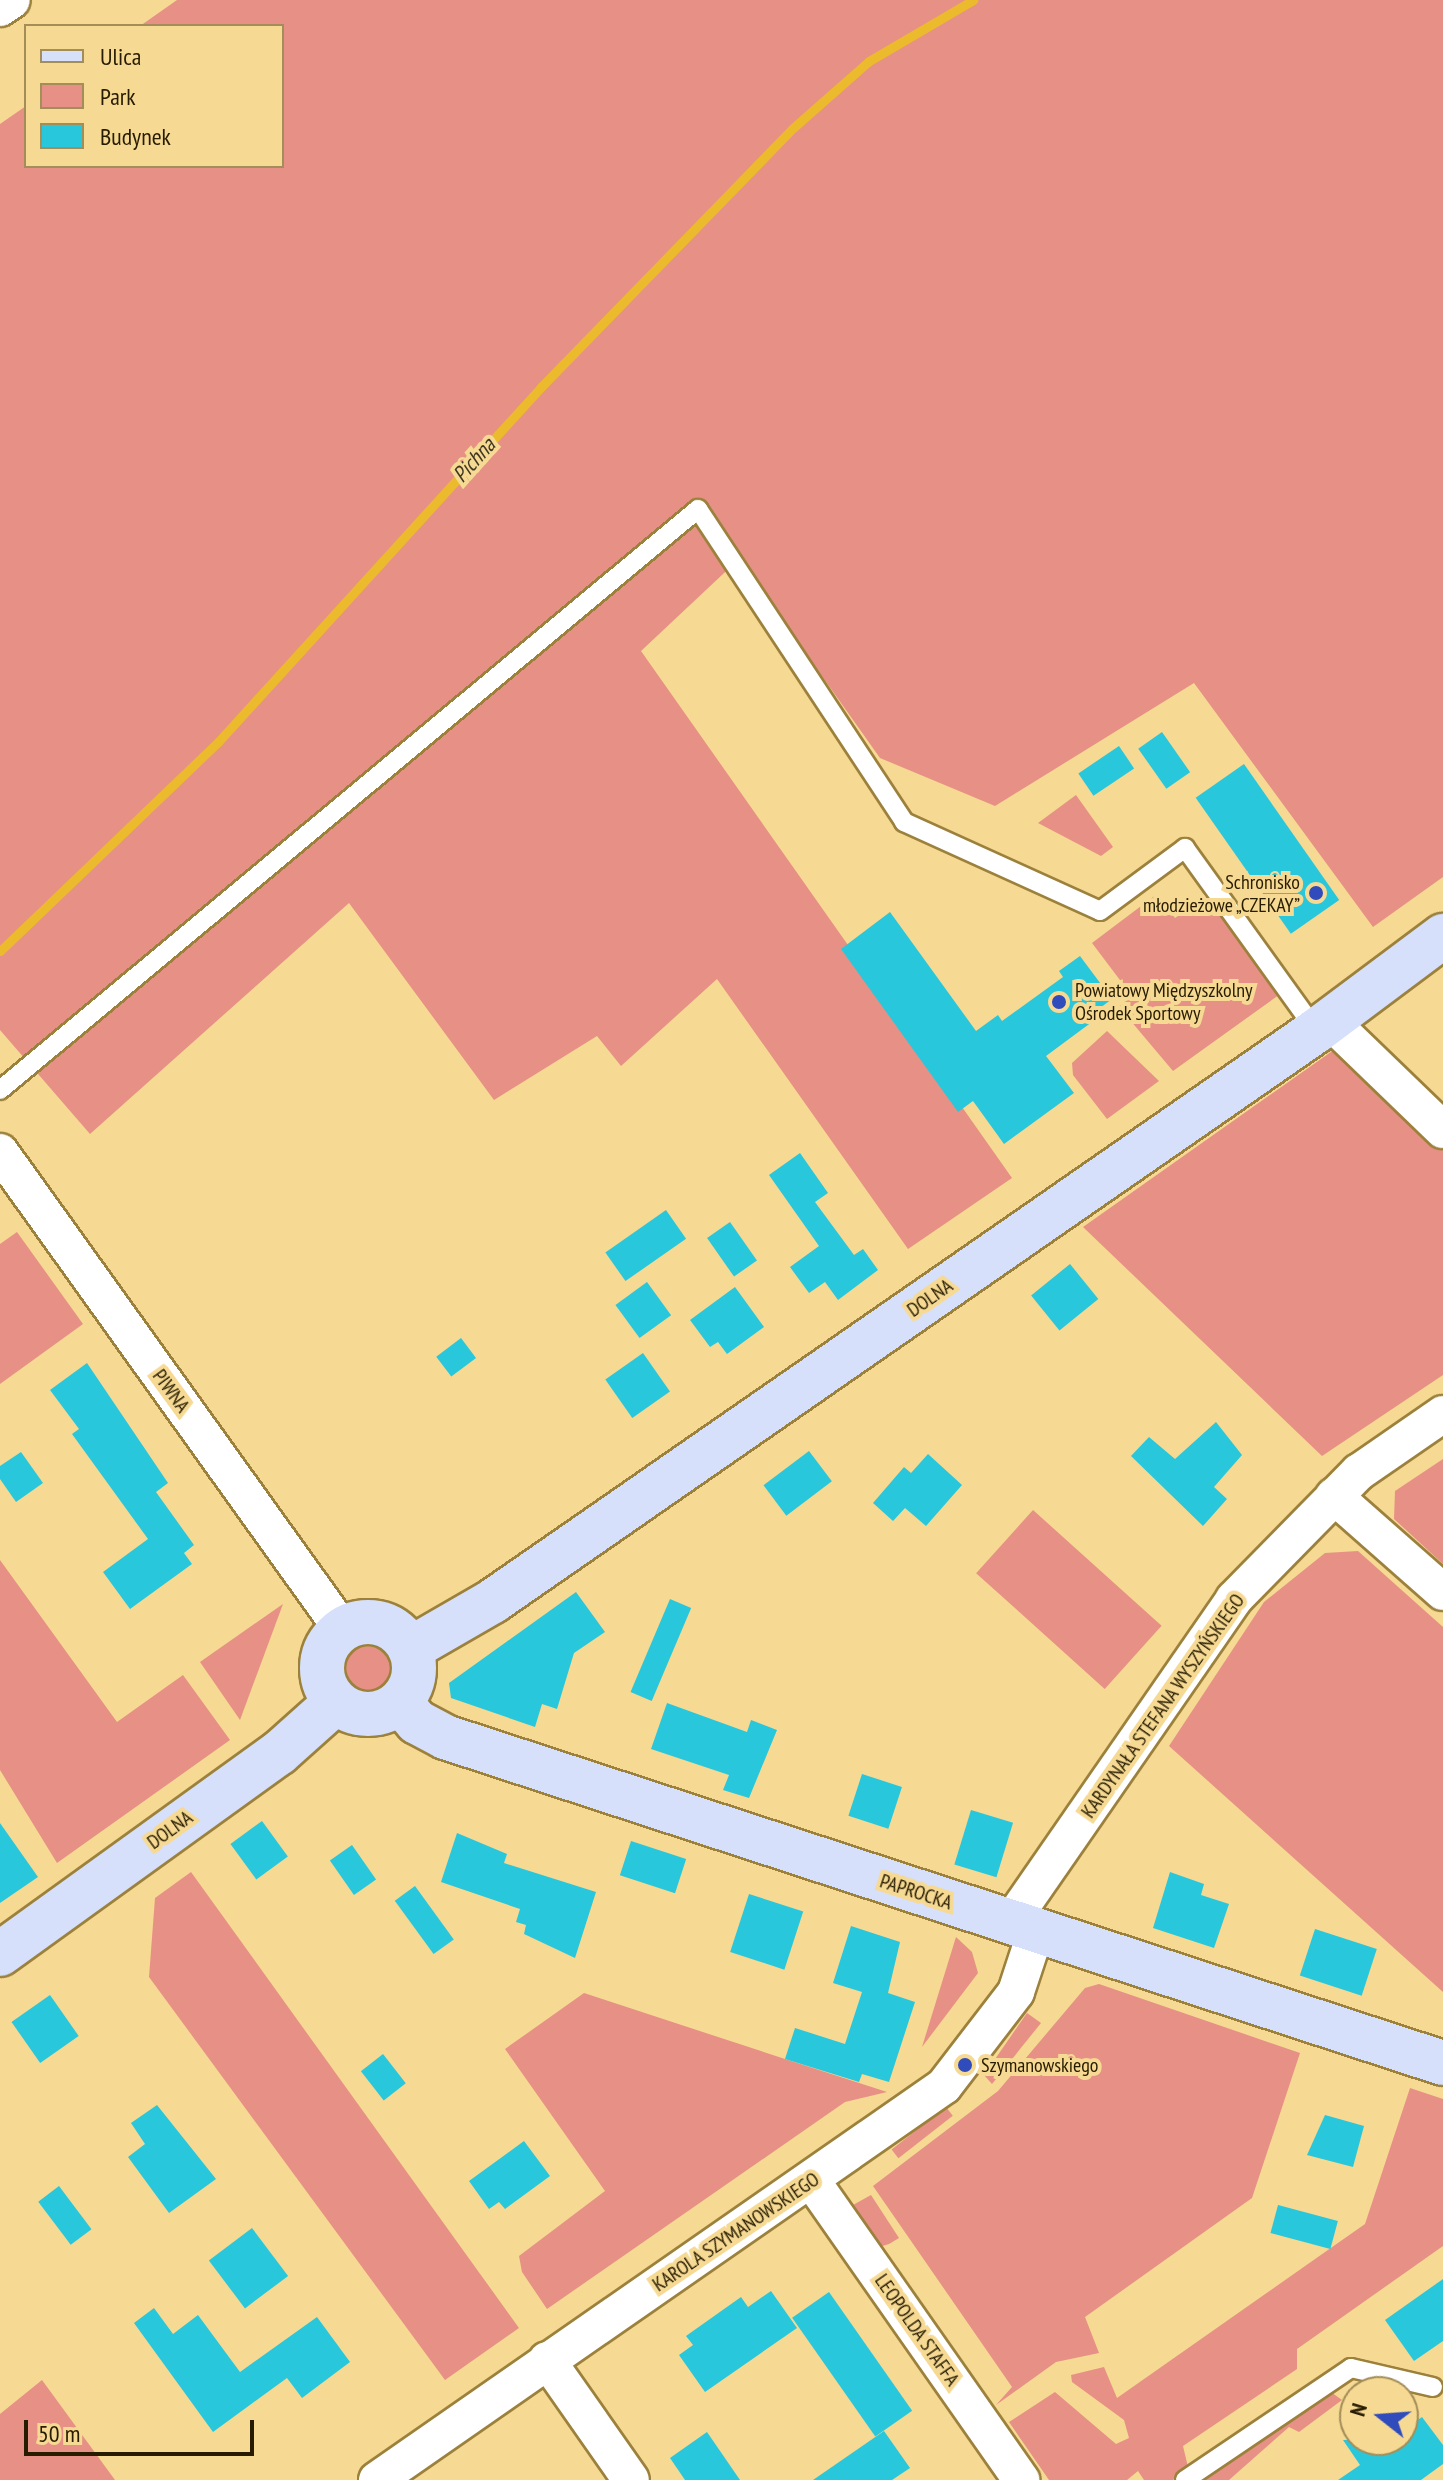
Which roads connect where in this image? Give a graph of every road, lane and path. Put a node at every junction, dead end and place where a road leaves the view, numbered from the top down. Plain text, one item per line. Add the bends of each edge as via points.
1 (12, 0) edge
2 (0, 8) edge
3 (1443, 936) edge
4 (1323, 1026) junction
5 (0, 1090) edge
6 (1443, 1130) edge
7 (0, 1152) edge
8 (1443, 1414) edge
9 (1334, 1496) junction
10 (1443, 1592) edge
11 (342, 1629) junction
12 (410, 1649) junction
13 (336, 1702) junction
14 (400, 1702) junction
15 (1023, 1927) junction
16 (0, 1954) edge
17 (1443, 2063) edge
18 (812, 2181) junction
19 (547, 2360) junction
20 (1433, 2387) dead end
21 (1011, 2476) edge
22 (377, 2480) edge
23 (631, 2480) edge
24 (1185, 2480) edge

1 - 2 street
3 - 4 street, DOLNA
4 - 5 lane via 1185,848 1100,911 904,822 698,509
4 - 6 street
4 - 12 street, DOLNA via 493,1601
7 - 11 street, PIWNA
8 - 9 street, KARDYNAŁA STEFANA WYSZYŃSKIEGO
9 - 10 street
9 - 15 street, KARDYNAŁA STEFANA WYSZYŃSKIEGO via 1234,1599
11 - 12 street via 373,1622 401,1636
11 - 13 street via 321,1664
12 - 14 street via 413,1677
13 - 14 street via 368,1714
13 - 16 street, DOLNA via 279,1753
14 - 15 street, PAPROCKA via 417,1722 445,1737
15 - 17 street, PAPROCKA
15 - 18 street, KAROLA SZYMANOWSKIEGO via 1016,1992 965,2065
18 - 19 street, KAROLA SZYMANOWSKIEGO
18 - 21 street, LEOPOLDA STAFFA
19 - 22 street, KAROLA SZYMANOWSKIEGO
19 - 23 street
20 - 24 lane via 1351,2368

